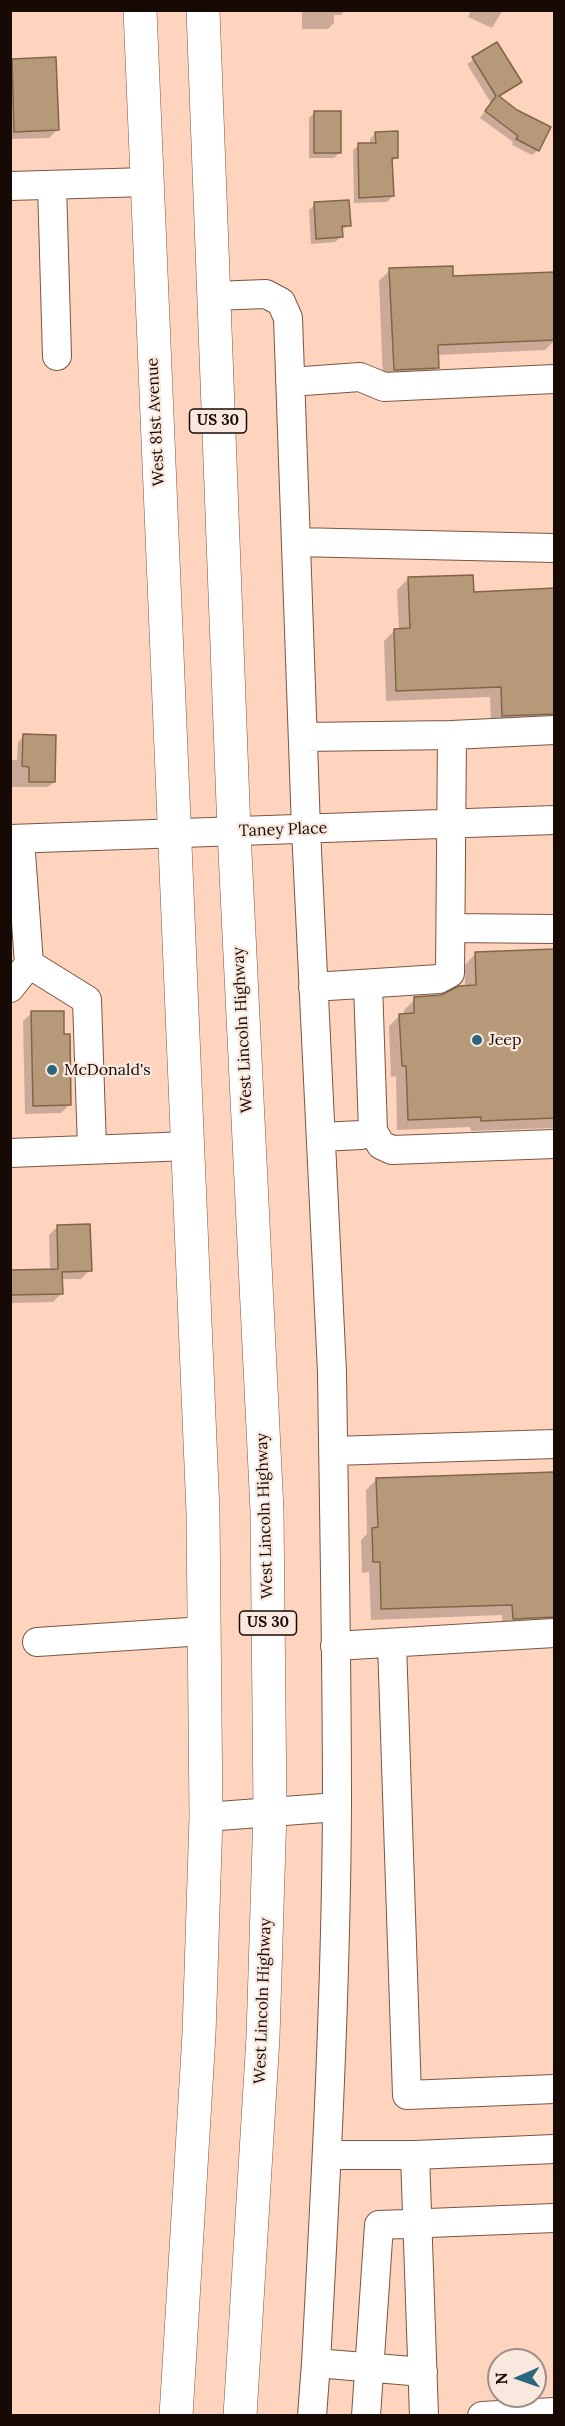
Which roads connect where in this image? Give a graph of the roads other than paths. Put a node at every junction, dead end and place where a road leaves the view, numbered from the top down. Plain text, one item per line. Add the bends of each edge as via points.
1 (141, 10) edge
2 (203, 10) edge
3 (147, 182) junction
4 (52, 185) junction
5 (10, 186) edge
6 (213, 296) junction
7 (57, 356) dead end
8 (555, 379) edge
9 (290, 382) junction
10 (296, 542) junction
11 (555, 548) edge
12 (555, 730) edge
13 (452, 735) junction
14 (303, 737) junction
15 (555, 820) edge
16 (452, 824) junction
17 (306, 829) junction
18 (234, 831) junction
19 (176, 833) junction
20 (15, 839) edge
21 (451, 928) junction
22 (555, 929) edge
23 (29, 964) junction
24 (368, 984) junction
25 (314, 987) junction
26 (10, 988) edge
27 (373, 1131) junction
28 (321, 1137) junction
29 (555, 1144) edge
30 (188, 1146) junction
31 (92, 1148) junction
32 (10, 1153) edge
33 (555, 1444) edge
34 (333, 1451) junction
35 (204, 1631) junction
36 (555, 1633) edge
37 (37, 1642) dead end
38 (392, 1643) junction
39 (335, 1646) junction
40 (337, 1807) junction
41 (270, 1810) junction
42 (206, 1817) junction
43 (555, 2089) edge
44 (555, 2149) edge
45 (327, 2155) junction
46 (416, 2156) junction
47 (555, 2218) edge
48 (418, 2223) junction
49 (316, 2363) junction
50 (369, 2369) junction
51 (423, 2372) junction
52 (555, 2412) edge
53 (176, 2415) edge
54 (240, 2415) edge
55 (312, 2415) edge
56 (366, 2415) edge
57 (424, 2415) edge
58 (482, 2415) edge

1 - 3 main road, West 81st Avenue
2 - 6 main road, US 30
3 - 4 street
3 - 19 main road, West 81st Avenue
4 - 5 street
4 - 7 street
6 - 9 street via 266,294 281,302 288,318
6 - 18 main road, US 30
8 - 9 street via 384,387 360,377
9 - 10 street
10 - 11 street
10 - 14 street
12 - 13 street
13 - 14 street
13 - 16 street
14 - 17 street
15 - 16 street, Taney Place
16 - 17 street, Taney Place
16 - 21 street
17 - 18 street, Taney Place
17 - 25 street
18 - 19 street, Taney Place
18 - 41 main road, West Lincoln Highway / US 30 via 267,1511
19 - 20 street, Taney Place
19 - 30 main road
20 - 23 street
21 - 22 street
21 - 24 street via 450,973 439,979
23 - 26 street
23 - 31 street via 87,1000
24 - 25 street
24 - 27 street
25 - 28 street
27 - 28 street
27 - 29 street via 381,1145 392,1150
28 - 34 street
30 - 31 street
30 - 35 main road
31 - 32 street
33 - 34 street
34 - 39 street
35 - 37 street
35 - 42 main road
36 - 38 street
38 - 39 street
38 - 43 street via 406,2095
39 - 40 street
40 - 41 street
40 - 45 street
41 - 42 street
41 - 54 main road, West Lincoln Highway / US 30 via 263,2037
42 - 53 main road via 198,2046
44 - 46 street
45 - 46 street
45 - 49 street
46 - 48 street
47 - 48 street
48 - 50 street via 379,2225
48 - 51 street
49 - 50 street
49 - 55 street
50 - 51 street
50 - 56 street
51 - 57 street
52 - 58 street

